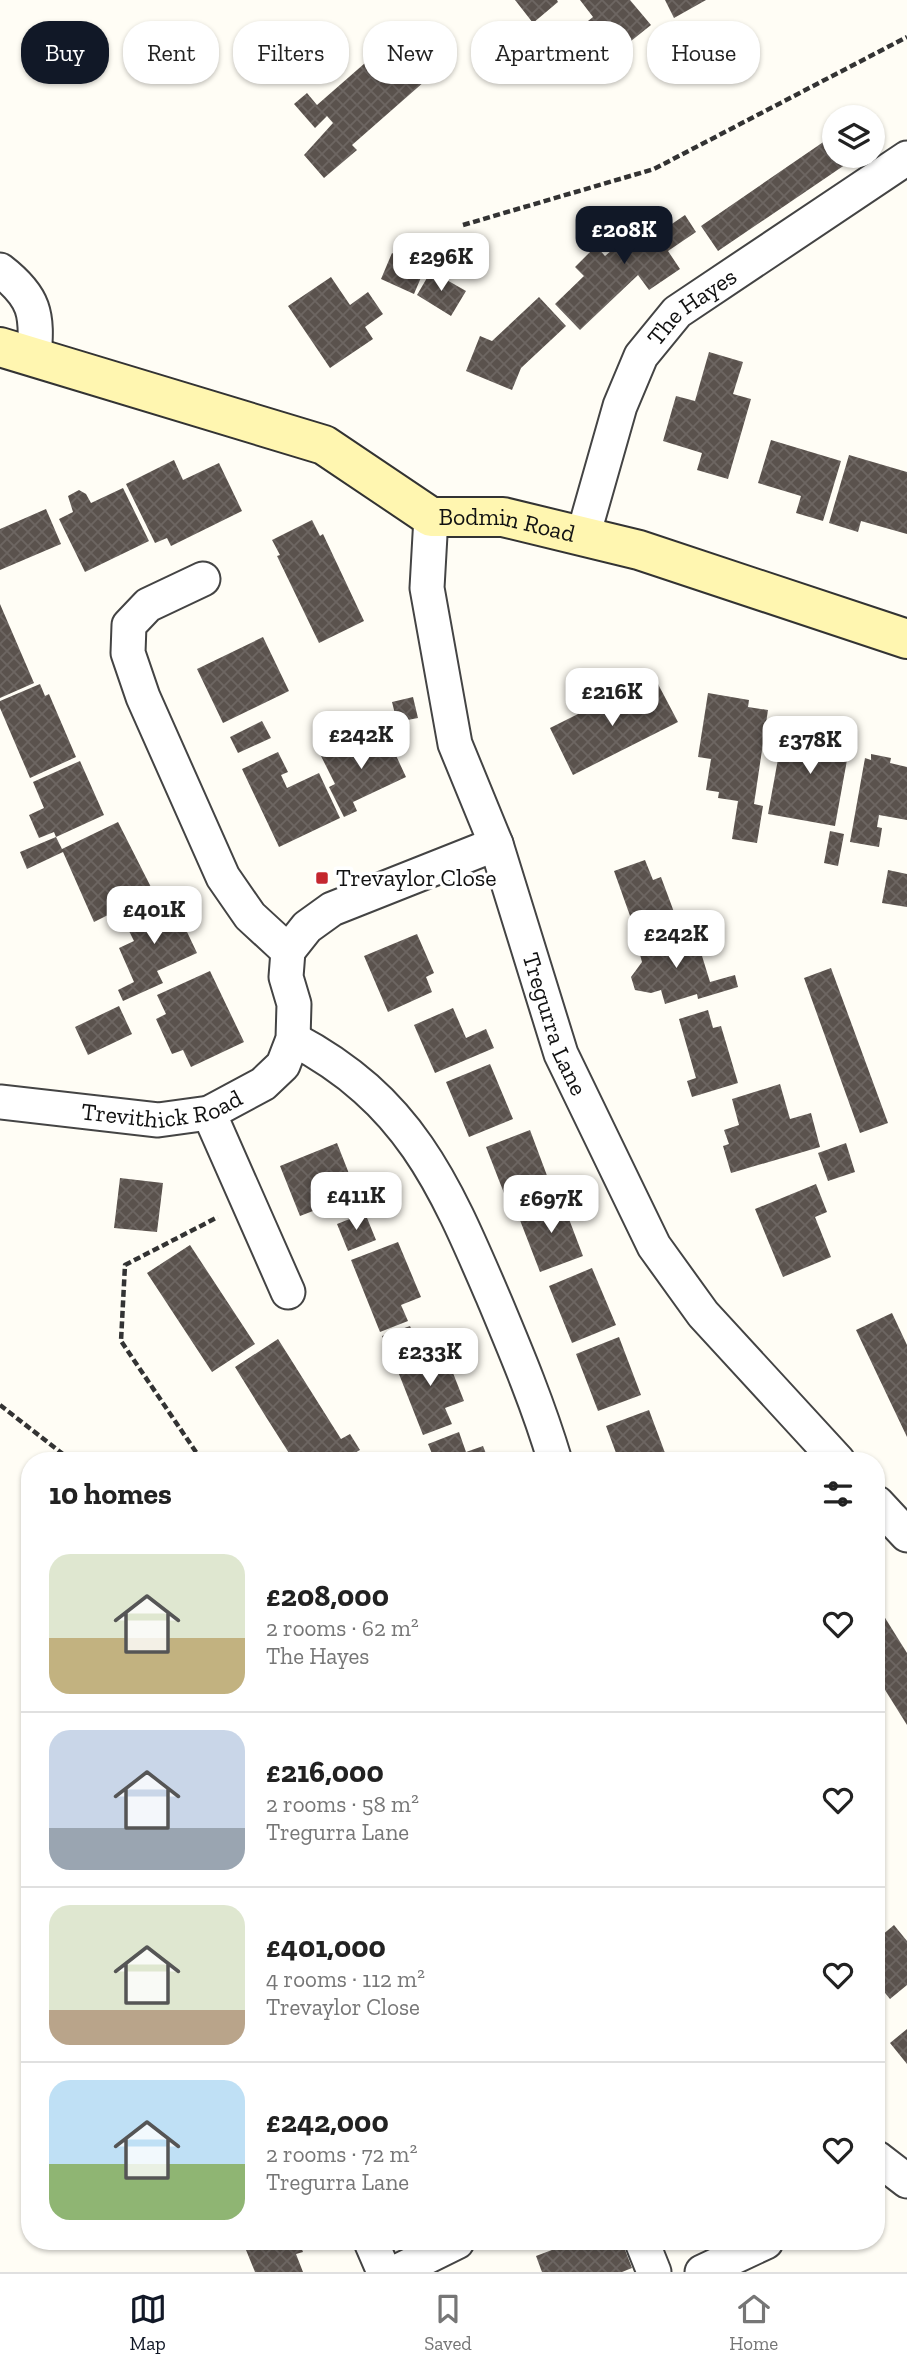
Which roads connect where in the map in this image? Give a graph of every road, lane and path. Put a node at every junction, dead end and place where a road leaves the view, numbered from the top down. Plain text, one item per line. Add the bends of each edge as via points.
1 (907, 37) edge
2 (907, 158) edge
3 (463, 225) dead end
4 (0, 270) edge
5 (17, 352) edge
6 (431, 517) junction
7 (583, 536) junction
8 (203, 579) dead end
9 (907, 639) edge
10 (496, 845) junction
11 (288, 951) junction
12 (293, 1039) junction
13 (0, 1102) edge
14 (209, 1113) junction
15 (248, 1202) junction
16 (288, 1292) dead end
17 (0, 1405) edge
18 (60, 1452) edge
19 (196, 1452) edge
20 (552, 1452) edge
21 (830, 1452) edge
22 (885, 1512) edge
23 (907, 1535) edge
24 (885, 2164) edge
25 (907, 2181) edge
26 (374, 2250) edge
27 (441, 2250) edge
28 (645, 2250) edge
29 (749, 2250) edge
30 (384, 2272) edge
31 (396, 2272) edge
32 (654, 2272) edge
33 (702, 2272) edge

1 - 3 path via 654,169
2 - 7 street, The Hayes via 677,312 641,356 621,406
4 - 5 street via 22,286 35,311
5 - 6 street, Bodmin Road via 324,445
6 - 7 street, Bodmin Road via 503,517
6 - 10 street, Tregurra Lane via 427,588 455,744
7 - 9 street, Bodmin Road via 639,550
8 - 11 street via 148,605 129,625 128,653 223,877 250,916
10 - 11 street via 332,909 307,926
10 - 21 street, Tregurra Lane via 561,1054 654,1246 703,1314
11 - 12 street
12 - 14 street, Trevithick Road via 283,1065 263,1084
12 - 20 street via 327,1056 360,1084 420,1147 463,1228 539,1405
13 - 14 street, Trevithick Road via 158,1119
14 - 15 street
15 - 16 street
15 - 19 path via 125,1265 121,1341
17 - 18 path
22 - 23 street
24 - 25 street
26 - 30 street
27 - 31 street
28 - 32 street
29 - 33 street

